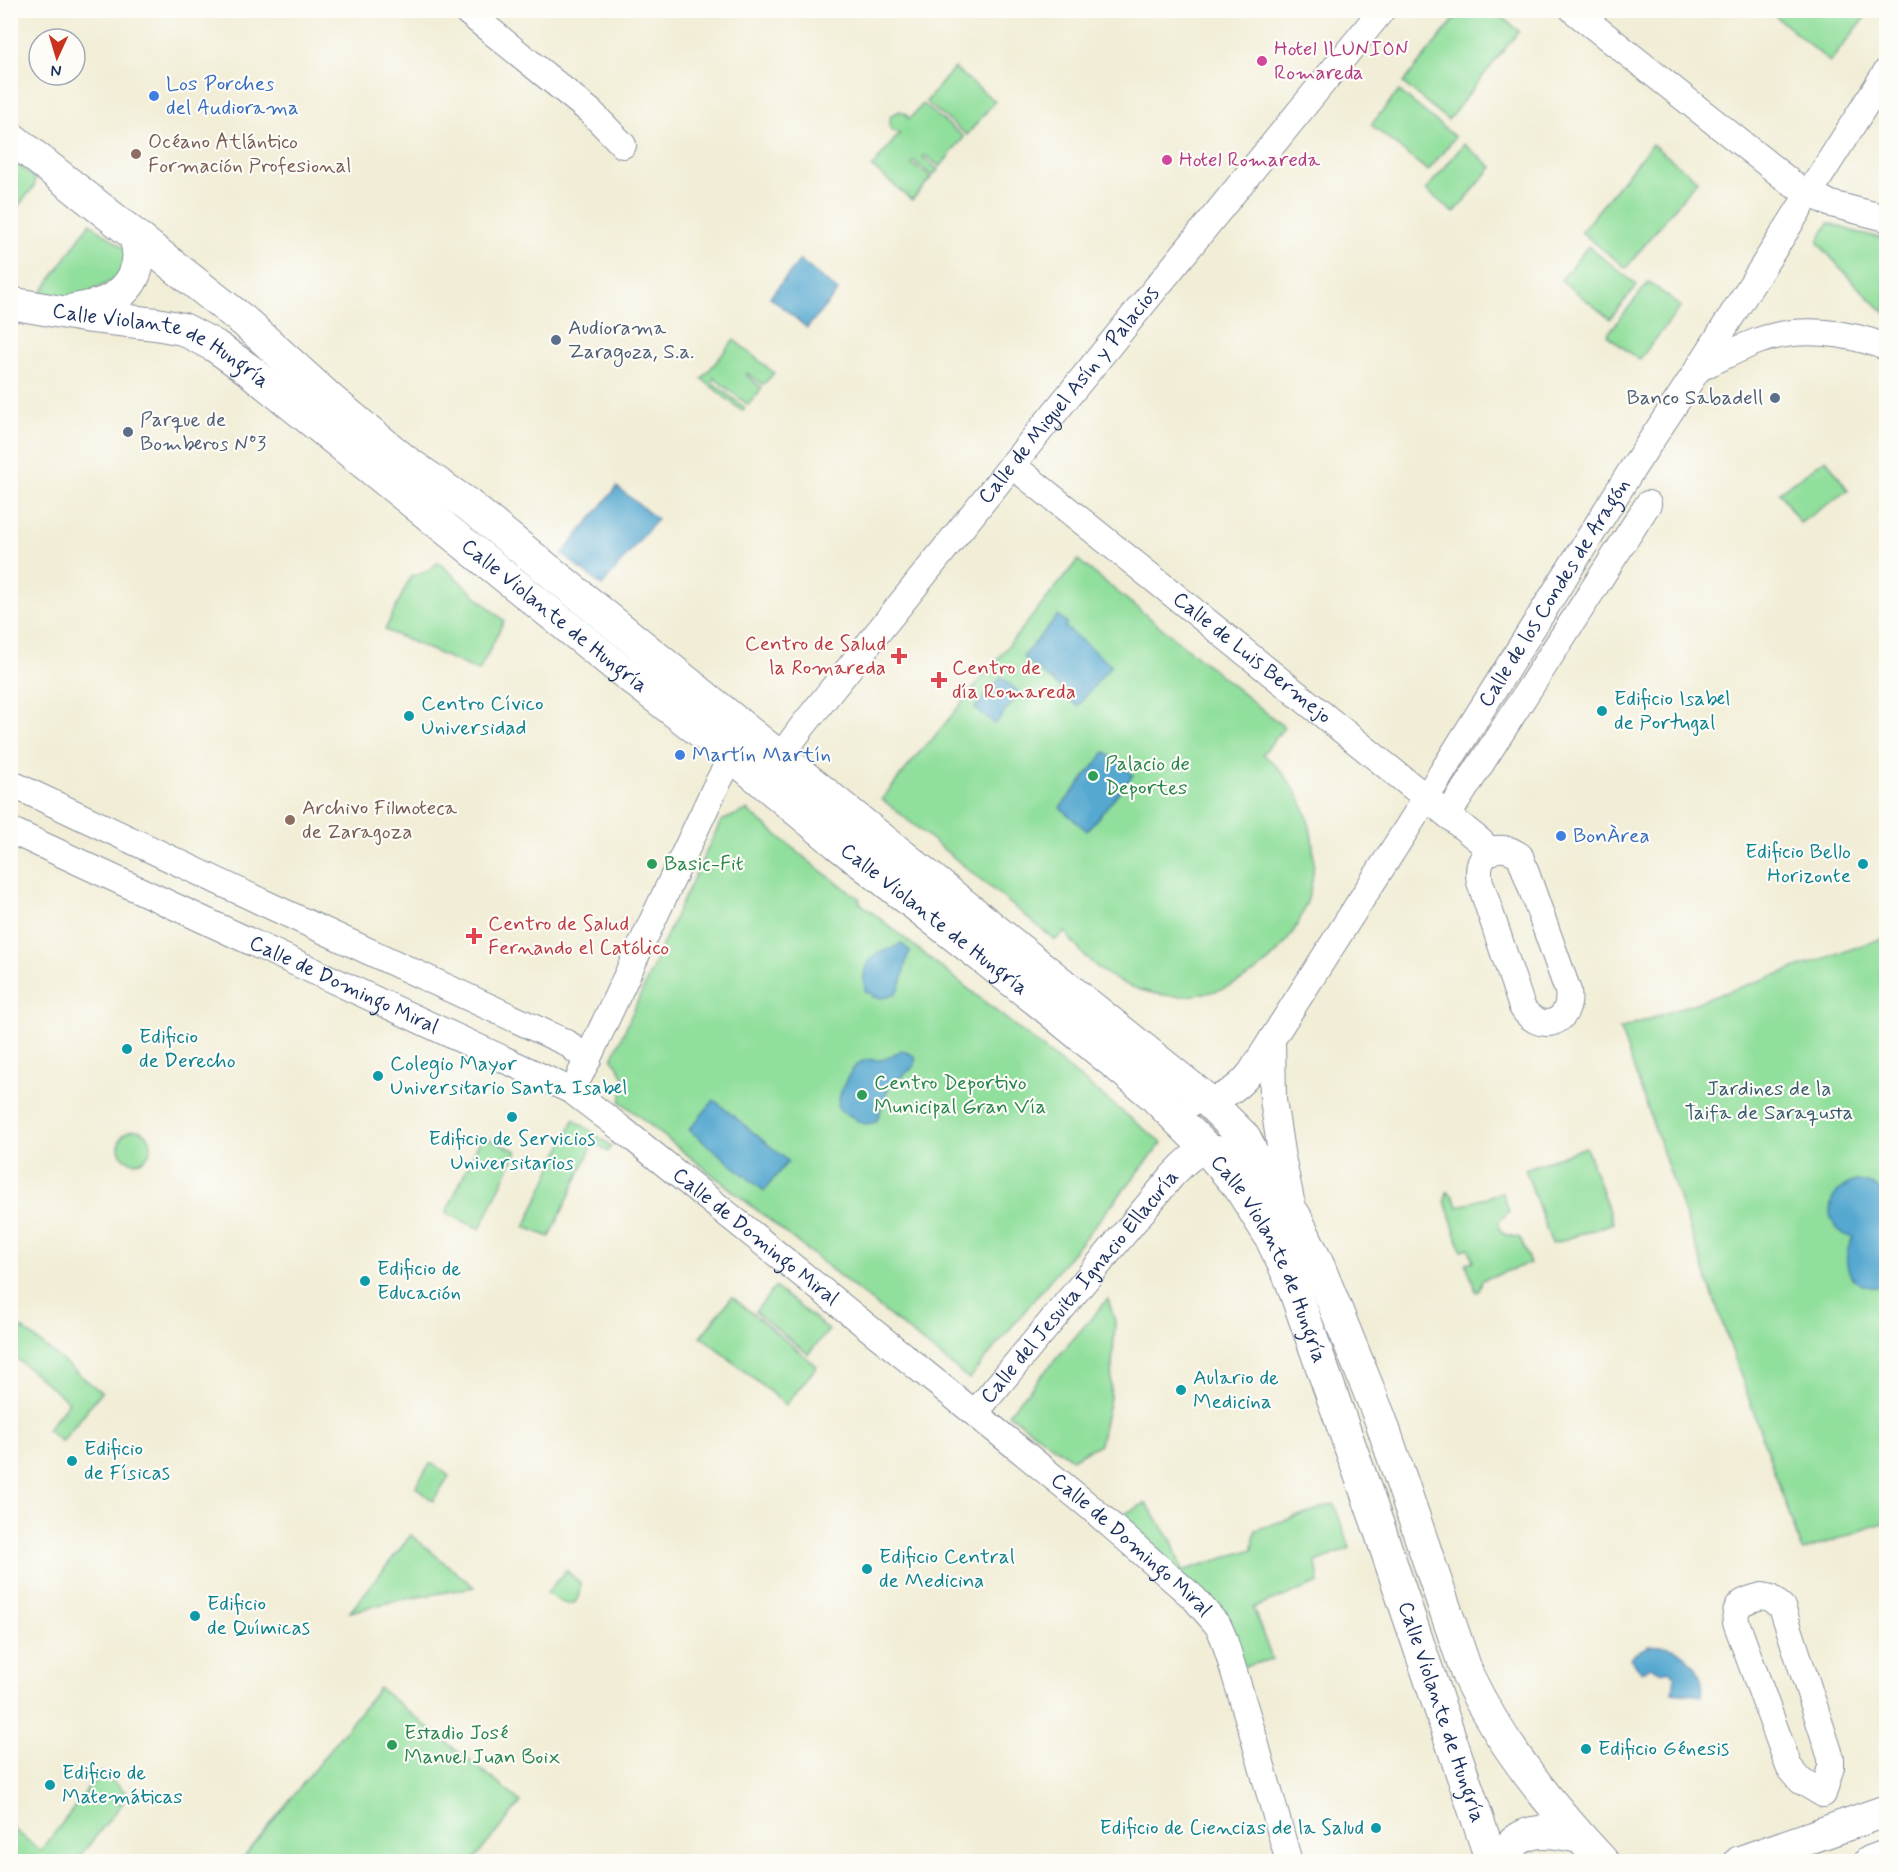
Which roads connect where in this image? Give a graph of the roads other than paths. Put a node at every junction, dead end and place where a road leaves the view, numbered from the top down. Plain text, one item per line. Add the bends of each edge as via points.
1 (465, 10) edge
2 (1382, 10) edge
3 (1573, 10) edge
4 (1887, 72) edge
5 (10, 137) edge
6 (623, 145) dead end
7 (1809, 194) junction
8 (1887, 218) edge
9 (135, 237) junction
10 (10, 303) edge
11 (74, 315) junction
12 (183, 329) junction
13 (1887, 347) edge
14 (1698, 369) junction
15 (300, 372) junction
16 (1012, 465) junction
17 (1648, 504) dead end
18 (731, 718) junction
19 (732, 756) junction
20 (780, 757) junction
21 (10, 783) edge
22 (774, 790) junction
23 (1426, 798) junction
24 (1448, 815) junction
25 (10, 830) edge
26 (1490, 851) junction
27 (1272, 1039) junction
28 (588, 1060) junction
29 (572, 1091) junction
30 (1152, 1094) junction
31 (1208, 1101) junction
32 (1206, 1148) junction
33 (1252, 1152) junction
34 (1295, 1216) junction
35 (975, 1413) junction
36 (1823, 1794) joint
37 (1887, 1811) edge
38 (1579, 1837) junction
39 (1887, 1856) edge
40 (1289, 1862) edge
41 (1492, 1862) edge
42 (1499, 1862) edge
43 (1603, 1862) edge
44 (1740, 1862) edge
45 (1870, 1862) edge

1 - 6 street via 602,123
2 - 16 street, Calle de Miguel Asín y Palacios
3 - 7 street via 1777,173
4 - 7 street, Calle de los Condes de Aragón
5 - 9 main road, Calle Violante de Hungría
7 - 8 street via 1831,204
7 - 14 street, Calle de los Condes de Aragón
9 - 11 main road via 138,265 131,282 104,303
9 - 15 main road, Calle Violante de Hungría via 245,322
10 - 11 main road, Calle Violante de Hungría
11 - 12 main road, Calle Violante de Hungría
12 - 15 main road via 219,336
12 - 19 main road, Calle Violante de Hungría via 215,346 273,389
13 - 14 street via 1869,340 1805,332 1760,340
14 - 23 street, Calle de los Condes de Aragón
15 - 18 main road, Calle Violante de Hungría via 405,461 467,504
16 - 20 street, Calle de Miguel Asín y Palacios
16 - 23 street, Calle de Luis Bermejo
17 - 24 street, Calle de los Condes de Aragón
18 - 19 street
18 - 20 main road, Calle Violante de Hungría
19 - 22 main road, Calle Violante de Hungría
19 - 28 street
20 - 22 street, Calle de Miguel Asín y Palacios
20 - 31 main road, Calle Violante de Hungría
21 - 28 street, Calle de Domingo Miral via 567,1042
22 - 30 main road, Calle Violante de Hungría
23 - 24 street, Calle de Luis Bermejo
23 - 27 street, Calle de los Condes de Aragón
24 - 26 street, Calle de Luis Bermejo
25 - 29 street, Calle de Domingo Miral
26 - 26 street via 1481,860 1479,877 1522,1007 1532,1020 1555,1021 1565,1014 1568,991 1520,856 1503,849
27 - 31 street, Calle de los Condes de Aragón via 1241,1084
27 - 34 street, Calle Violante de Hungría via 1273,1100
28 - 29 street
29 - 35 street, Calle de Domingo Miral
30 - 31 street via 1190,1102
30 - 32 main road, Calle Violante de Hungría
31 - 33 main road, Calle Violante de Hungría via 1239,1130
32 - 33 street
32 - 35 street, Calle del Jesuita Ignacio Ellacuría via 1172,1176
32 - 41 main road, Calle Violante de Hungría via 1257,1212 1292,1280
33 - 34 main road, Calle Violante de Hungría
34 - 38 main road, Calle Violante de Hungría via 1380,1418 1468,1676 1502,1738
35 - 40 street, Calle de Domingo Miral via 1194,1598 1219,1627
36 - 36 street via 1831,1758 1782,1607 1771,1598 1750,1599 1738,1606 1734,1614 1789,1767 1801,1781
37 - 44 main road
38 - 42 main road via 1535,1832 1510,1845
38 - 43 main road, Calle Violante de Hungría
39 - 45 main road

